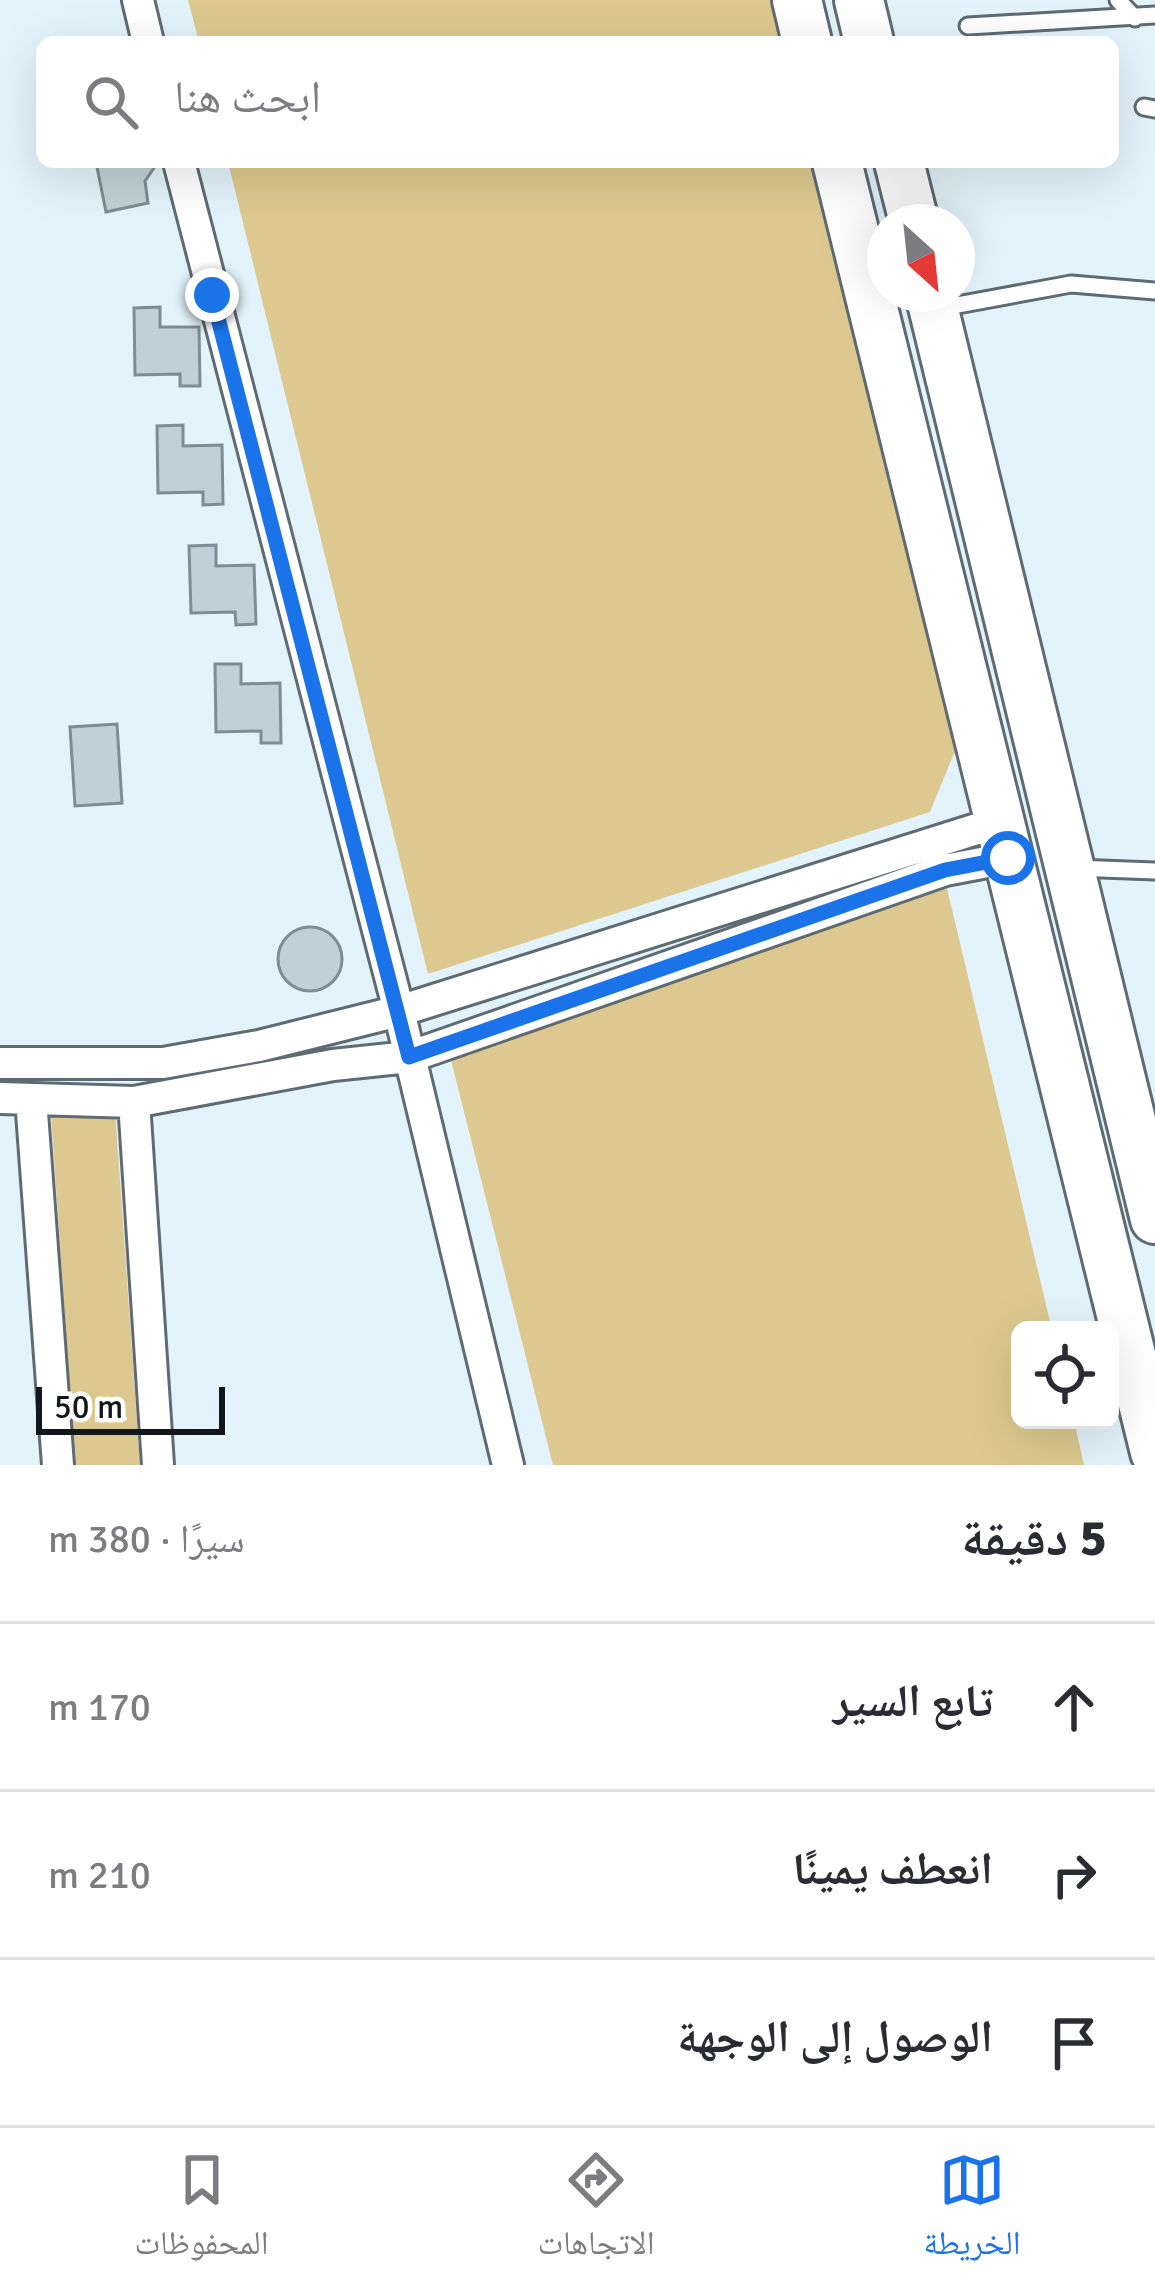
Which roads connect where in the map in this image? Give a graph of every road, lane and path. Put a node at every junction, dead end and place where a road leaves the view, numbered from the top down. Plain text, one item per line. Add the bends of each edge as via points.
1 (138, 0) edge
2 (797, 0) edge
3 (859, 0) edge
4 (1118, 0) edge
5 (1155, 15) edge
6 (1135, 18) junction
7 (968, 26) dead end
8 (147, 36) edge
9 (806, 36) edge
10 (868, 36) edge
11 (181, 168) edge
12 (838, 168) edge
13 (900, 168) edge
14 (910, 204) edge
15 (1155, 291) edge
16 (975, 304) edge
17 (934, 312) edge
18 (1007, 857) junction
19 (1069, 868) junction
20 (1155, 871) edge
21 (399, 1011) junction
22 (409, 1057) junction
23 (0, 1064) edge
24 (16, 1099) edge
25 (134, 1102) junction
26 (1155, 1219) edge
27 (1155, 1452) edge
28 (58, 1465) edge
29 (158, 1465) edge
30 (508, 1465) edge

1 - 8 street
2 - 9 highway
3 - 10 highway
4 - 6 lane
5 - 6 lane
6 - 7 lane
11 - 21 street
12 - 18 highway
13 - 14 highway
15 - 16 lane via 1072,284
17 - 19 highway
18 - 19 highway
18 - 21 street
18 - 22 street via 945,870
18 - 27 highway
19 - 20 lane
19 - 26 highway
21 - 22 street
21 - 23 street via 163,1063
22 - 25 street
22 - 30 street
24 - 25 street
24 - 28 street
25 - 29 street

